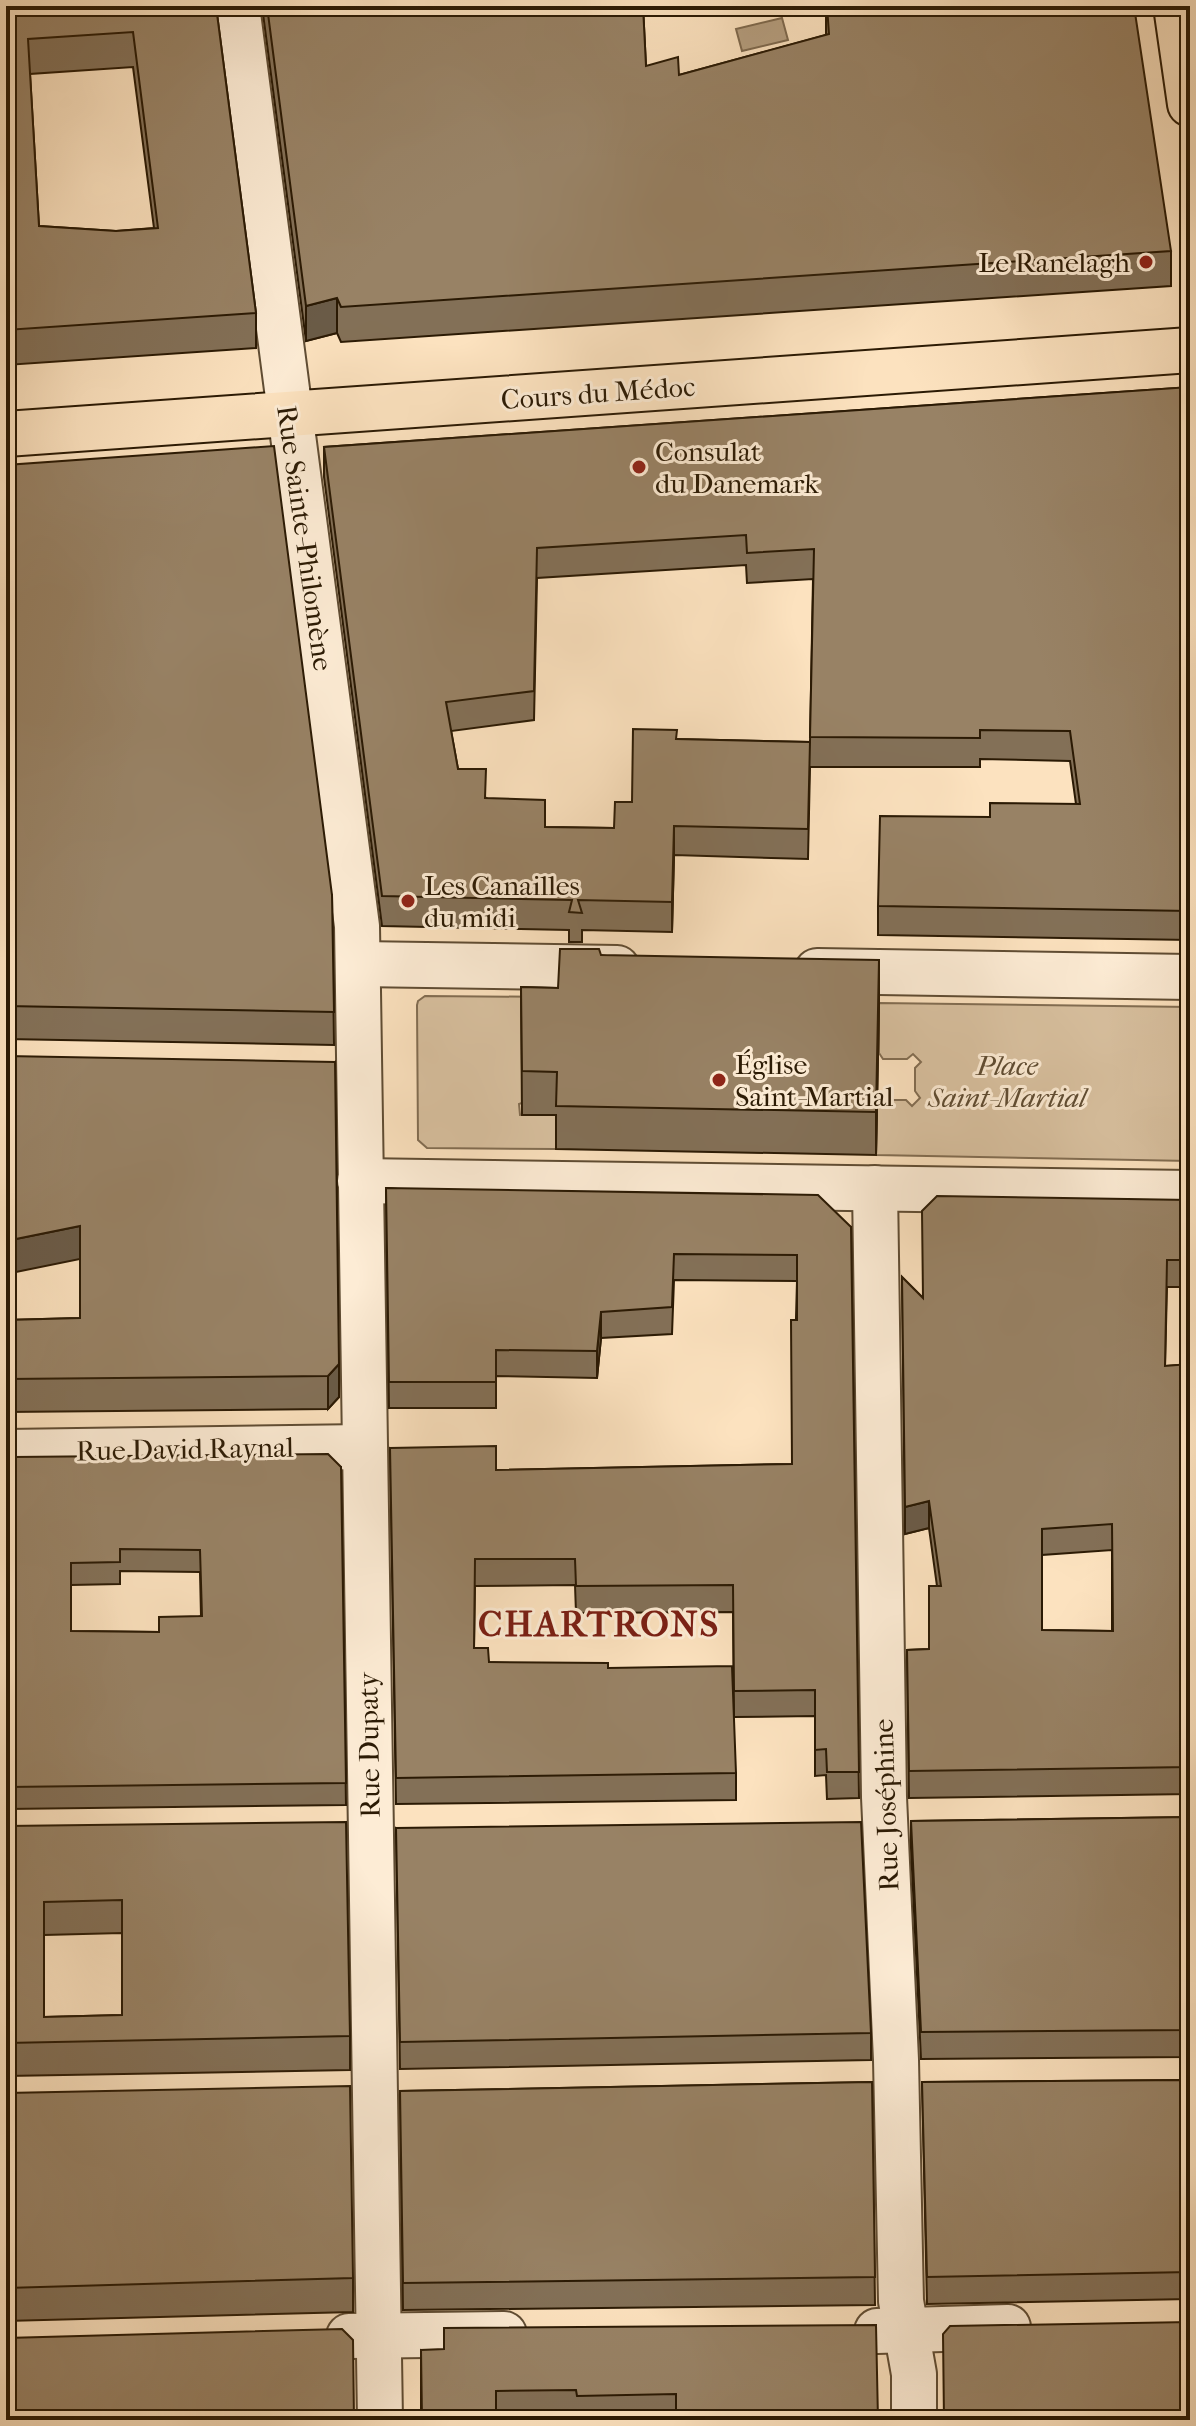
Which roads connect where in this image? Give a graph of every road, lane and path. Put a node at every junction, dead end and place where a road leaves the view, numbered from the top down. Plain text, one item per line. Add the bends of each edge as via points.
1 (237, 6) edge
2 (1182, 22) edge
3 (1190, 104) edge
4 (1190, 350) edge
5 (289, 415) junction
6 (6, 434) edge
7 (359, 964) junction
8 (663, 969) edge
9 (775, 970) edge
10 (1190, 977) edge
11 (339, 1070) joint
12 (360, 1181) junction
13 (875, 1188) junction
14 (1190, 1193) edge
15 (364, 1447) junction
16 (6, 1452) edge
17 (931, 1823) edge
18 (865, 1824) junction
19 (422, 2093) edge
20 (375, 2094) junction
21 (329, 2095) edge
22 (1048, 2326) edge
23 (905, 2329) junction
24 (834, 2331) edge
25 (551, 2334) edge
26 (378, 2336) junction
27 (314, 2337) edge
28 (380, 2420) edge
29 (914, 2420) edge

1 - 5 street, Rue Sainte-Philomène
2 - 3 main road
4 - 5 main road, Cours du Médoc
5 - 6 main road, Cours du Médoc
5 - 7 street, Rue Sainte-Philomène
7 - 8 street
7 - 11 street, Rue Sainte-Philomène
9 - 10 street
11 - 12 street, Rue Dupaty
12 - 13 street
12 - 15 street, Rue Dupaty
13 - 14 street
13 - 18 street, Rue Joséphine
15 - 16 street, Rue David Raynal
15 - 20 street, Rue Dupaty
17 - 18 street
18 - 23 street, Rue Joséphine via 897,2085
19 - 20 street
20 - 21 street
20 - 26 street, Rue Dupaty
22 - 23 street
23 - 24 street
23 - 29 street, Rue Joséphine via 914,2374
25 - 26 street
26 - 27 street
26 - 28 street, Rue Dupaty

